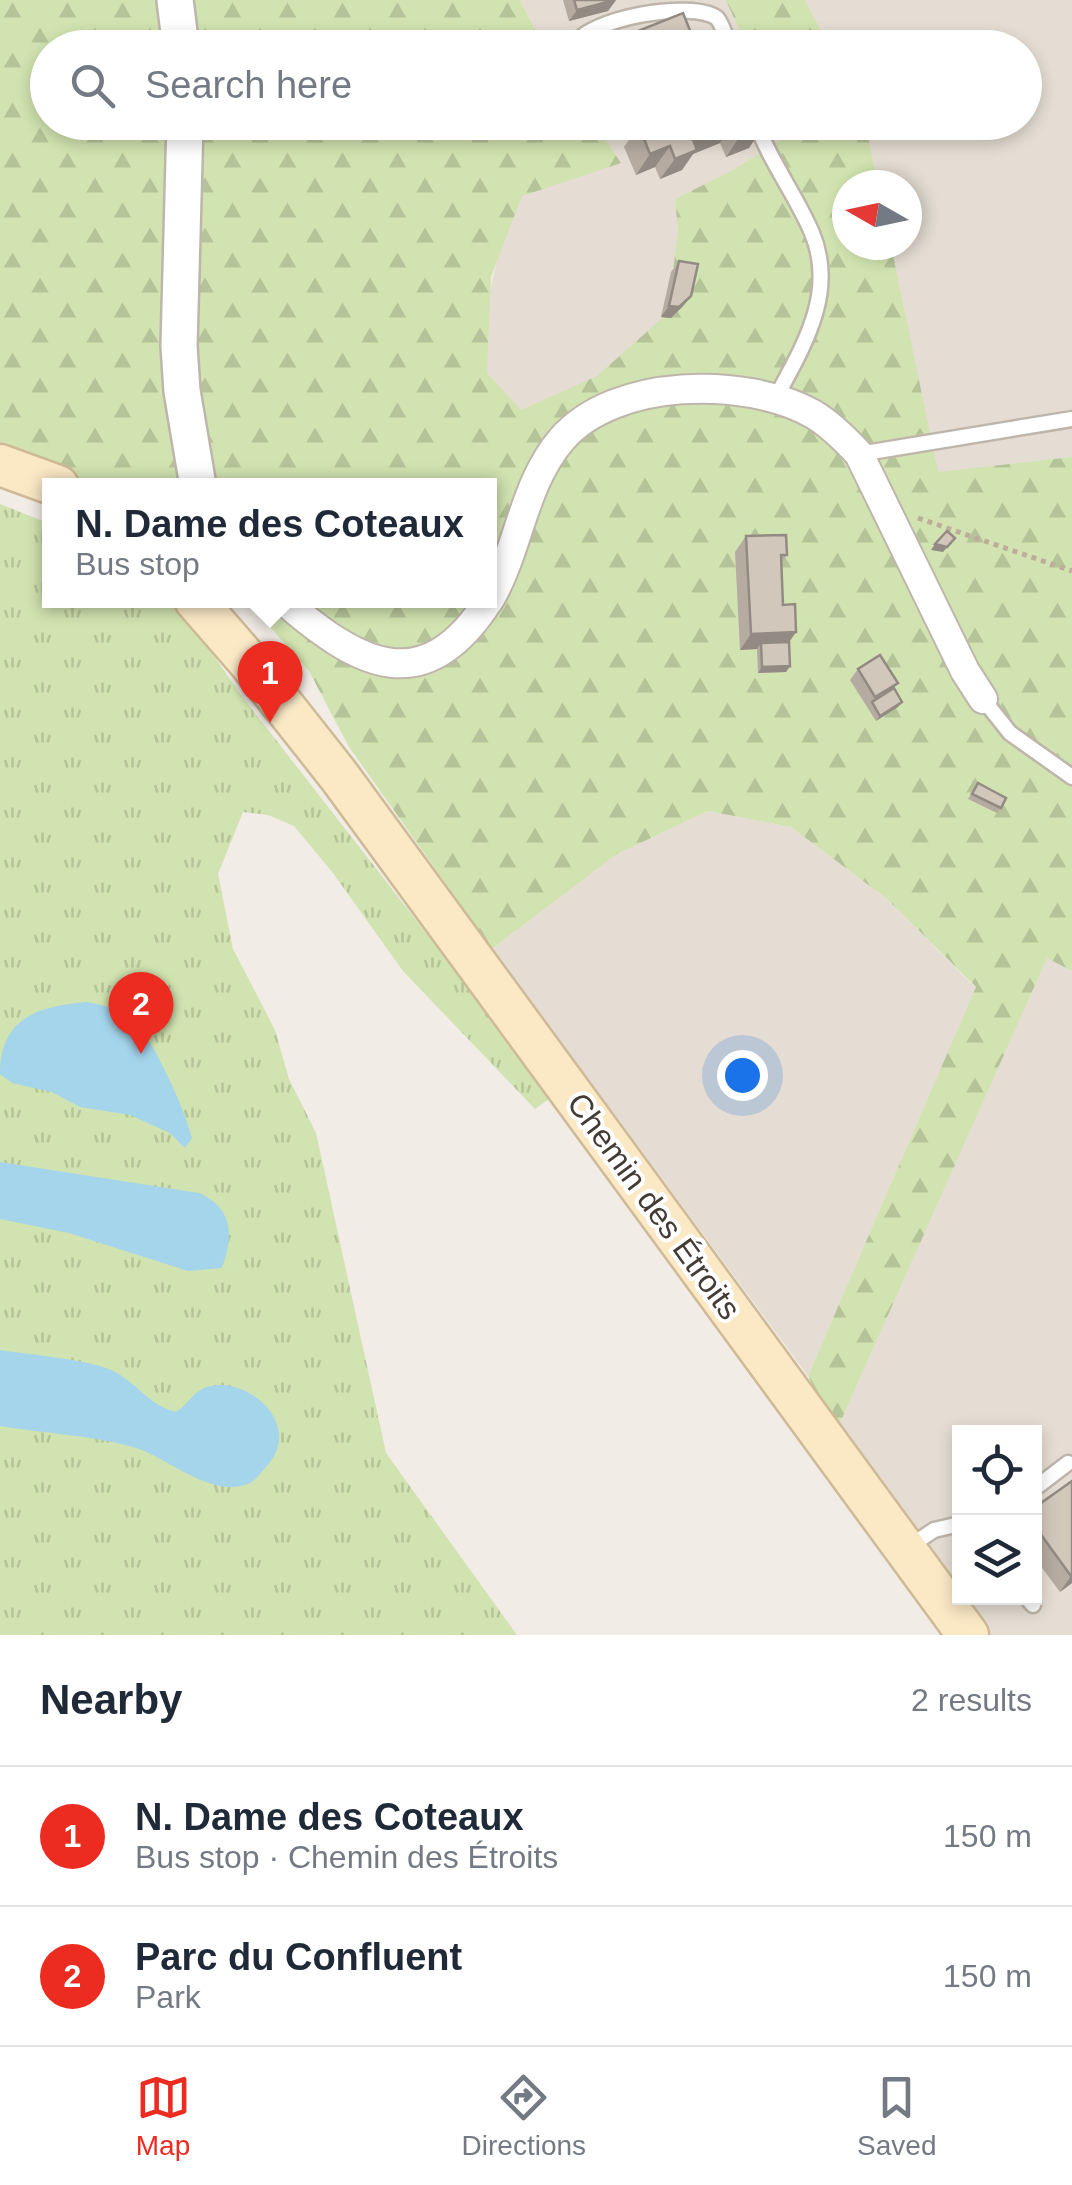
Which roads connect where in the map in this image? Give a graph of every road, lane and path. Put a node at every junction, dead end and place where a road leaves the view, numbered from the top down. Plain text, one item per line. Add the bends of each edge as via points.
1 (175, 0) edge
2 (179, 30) edge
3 (588, 30) edge
4 (723, 30) edge
5 (184, 140) edge
6 (765, 140) edge
7 (775, 399) junction
8 (1072, 419) edge
9 (190, 448) junction
10 (859, 454) junction
11 (0, 465) edge
12 (179, 478) edge
13 (196, 478) edge
14 (42, 480) edge
15 (0, 488) edge
16 (42, 504) edge
17 (887, 507) junction
18 (1072, 571) edge
19 (497, 583) edge
20 (202, 608) edge
21 (233, 608) edge
22 (293, 608) edge
23 (485, 608) edge
24 (983, 700) joint
25 (339, 776) junction
26 (1072, 777) edge
27 (1068, 1463) dead end
28 (1042, 1483) edge
29 (952, 1526) edge
30 (906, 1549) junction
31 (968, 1635) edge

1 - 2 street
3 - 4 lane via 680,3 704,9
5 - 9 street via 180,346
6 - 7 lane via 821,260 814,322
7 - 10 street via 812,414
7 - 19 street via 645,392 586,417 546,463
8 - 10 lane
9 - 12 street
9 - 13 street
10 - 17 street
11 - 14 main road
15 - 16 main road
17 - 18 path
17 - 24 street
20 - 25 main road, Chemin des Étroits
21 - 25 main road, Chemin des Étroits via 295,697
22 - 23 street via 341,648 393,663 419,661 454,646
24 - 26 lane via 1010,733
25 - 30 main road, Chemin des Étroits
27 - 28 lane
29 - 30 lane
30 - 31 main road, Chemin des Étroits

